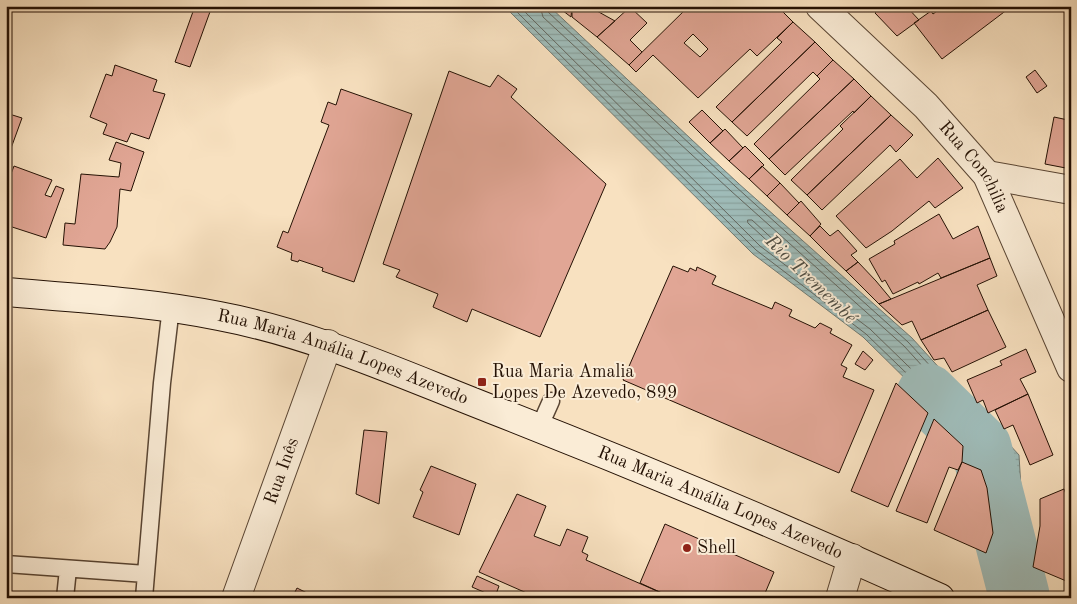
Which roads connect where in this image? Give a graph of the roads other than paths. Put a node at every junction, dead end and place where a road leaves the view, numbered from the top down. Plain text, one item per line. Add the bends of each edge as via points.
1 (820, 6) edge
2 (987, 175) junction
3 (1071, 190) edge
4 (6, 292) edge
5 (171, 308) junction
6 (328, 344) junction
7 (1071, 368) edge
8 (550, 400) dead end
9 (539, 428) junction
10 (852, 558) junction
11 (6, 564) edge
12 (68, 569) junction
13 (146, 574) junction
14 (65, 598) edge
15 (144, 598) edge
16 (236, 598) edge
17 (840, 598) edge
18 (940, 598) edge

1 - 2 main road, Rua Conchilia via 926,106
2 - 3 main road
2 - 7 main road, Rua Conchilia
4 - 5 main road, Rua Maria Amália Lopes Azevedo
5 - 6 main road, Rua Maria Amália Lopes Azevedo via 220,316
5 - 13 lane
6 - 9 main road, Rua Maria Amália Lopes Azevedo
6 - 16 main road, Rua Inês
8 - 9 lane
9 - 10 main road, Rua Maria Amália Lopes Azevedo
10 - 17 main road
10 - 18 main road, Rua Maria Amália Lopes Azevedo
11 - 12 lane
12 - 13 lane
12 - 14 lane
13 - 15 lane

